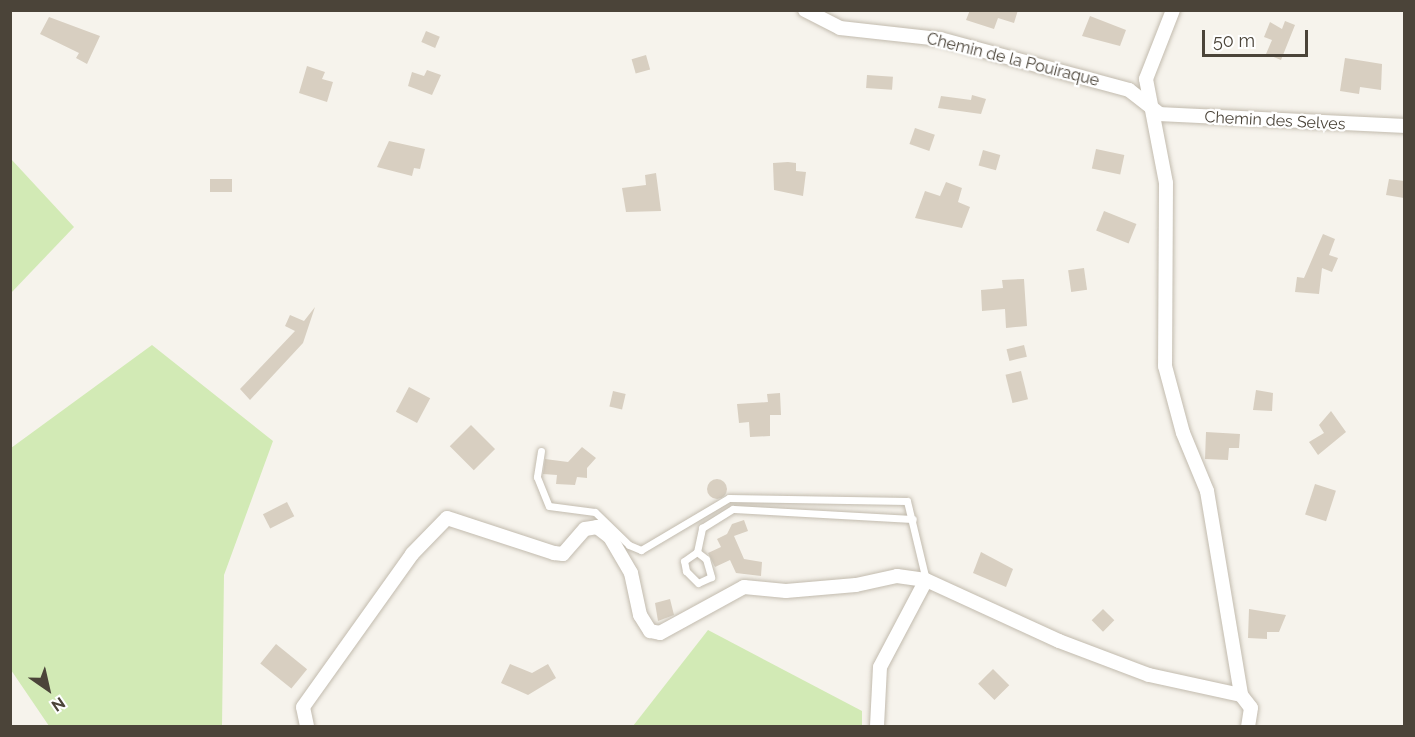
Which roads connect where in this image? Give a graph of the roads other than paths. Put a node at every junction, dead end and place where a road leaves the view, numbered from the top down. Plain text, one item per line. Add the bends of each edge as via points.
1 (805, 10) edge
2 (1173, 10) edge
3 (1148, 107) junction
4 (1404, 126) edge
5 (541, 451) dead end
6 (913, 519) junction
7 (697, 552) junction
8 (926, 580) junction
9 (1241, 695) junction
10 (307, 726) edge
11 (877, 726) edge
12 (1248, 726) edge

1 - 3 street, Chemin de la Pouiraque via 840,28 940,39 1129,90
2 - 3 street via 1146,79
3 - 4 street, Chemin des Selves via 1160,114 1187,117
3 - 9 street via 1164,154 1166,183 1165,366 1183,433 1210,503
5 - 6 lane via 537,477 549,506 595,512 629,545 641,550 729,498 907,501
6 - 7 lane via 733,509 702,528
6 - 8 lane
7 - 7 lane via 684,561 686,571 698,583 711,578 706,559
8 - 9 street via 1059,641 1149,675
8 - 10 street via 897,576 856,585 786,591 744,587 660,633 650,631 640,615 627,564 597,527 585,529 563,554 447,518 412,554 303,707
8 - 11 street via 880,667
9 - 12 street via 1251,708

